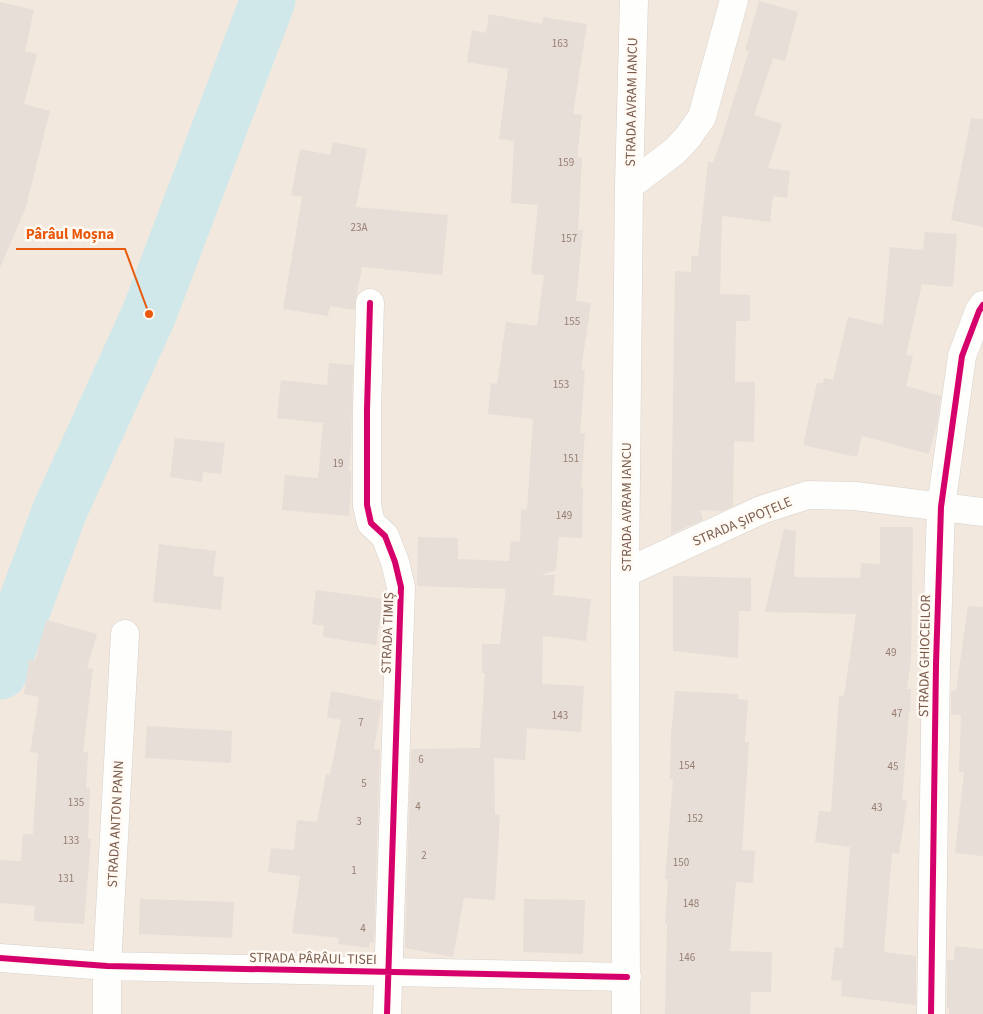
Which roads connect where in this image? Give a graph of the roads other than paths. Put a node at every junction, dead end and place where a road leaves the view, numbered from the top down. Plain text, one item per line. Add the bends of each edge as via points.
1 (634, 0) edge
2 (734, 0) edge
3 (629, 186) junction
4 (370, 303) dead end
5 (983, 305) edge
6 (941, 507) junction
7 (983, 512) edge
8 (625, 573) junction
9 (125, 634) dead end
10 (0, 958) edge
11 (107, 966) junction
12 (388, 972) junction
13 (627, 977) junction
14 (107, 1014) edge
15 (387, 1014) edge
16 (626, 1014) edge
17 (931, 1014) edge

1 - 3 street, STRADA AVRAM IANCU
2 - 3 street via 702,117 675,151
3 - 8 street, STRADA AVRAM IANCU
4 - 12 street, STRADA TIMIȘ via 368,505 371,523 385,536 401,587
5 - 6 street, STRADA GHIOCEILOR via 962,356
6 - 7 street, STRADA ȘIPOȚELE
6 - 8 street, STRADA ȘIPOȚELE via 855,496 808,495 761,510
6 - 17 street, STRADA GHIOCEILOR
8 - 13 street, STRADA AVRAM IANCU
9 - 11 street, STRADA ANTON PANN
10 - 11 street, STRADA PÂRÂUL TISEI
11 - 12 street, STRADA PÂRÂUL TISEI
11 - 14 street, STRADA ANTON PANN
12 - 13 street, STRADA PÂRÂUL TISEI
12 - 15 street, STRADA TIMIȘ
13 - 16 street, STRADA AVRAM IANCU

